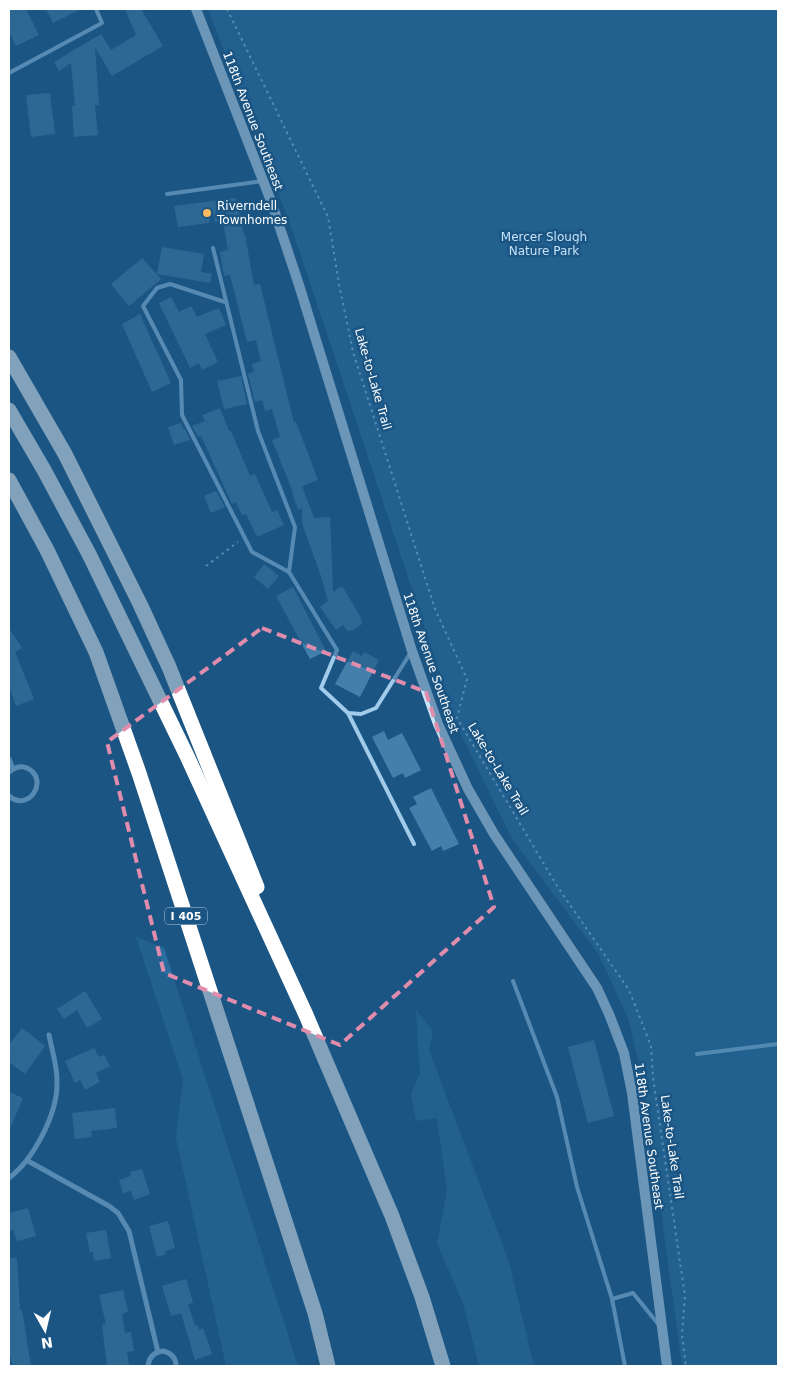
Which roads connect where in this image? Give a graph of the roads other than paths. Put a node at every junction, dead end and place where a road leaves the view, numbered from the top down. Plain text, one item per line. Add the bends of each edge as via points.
1 (96, 9) edge
2 (196, 9) edge
3 (9, 73) edge
4 (263, 182) junction
5 (167, 194) dead end
6 (213, 248) dead end
7 (225, 302) junction
8 (9, 357) edge
9 (9, 410) edge
10 (9, 480) edge
11 (289, 572) junction
12 (412, 651) junction
13 (348, 713) junction
14 (9, 759) edge
15 (11, 770) edge
16 (9, 796) edge
17 (414, 844) dead end
18 (513, 981) dead end
19 (306, 1016) junction
20 (49, 1035) dead end
21 (28, 1161) junction
22 (9, 1178) edge
23 (612, 1299) junction
24 (662, 1328) junction
25 (158, 1352) junction
26 (148, 1366) edge
27 (176, 1366) edge
28 (328, 1366) edge
29 (443, 1366) edge
30 (625, 1366) edge
31 (667, 1366) edge

1 - 3 lane via 102,23
2 - 4 street, 118th Avenue Southeast
4 - 5 lane
4 - 12 street, 118th Avenue Southeast via 321,353
6 - 7 lane
7 - 11 lane via 258,431 295,527
7 - 11 lane via 170,284 157,288 143,306 181,380 182,415 244,538 252,552
8 - 19 highway via 65,454 169,666
9 - 19 highway via 97,572 187,756
10 - 28 highway, I 405 via 96,652 139,773 309,1294
11 - 13 lane via 337,650 322,688
12 - 13 lane via 376,708 361,714
12 - 24 street, 118th Avenue Southeast via 438,724 468,789 516,868 597,988 617,1034 632,1093
13 - 17 lane
14 - 15 street
15 - 16 street via 23,767 32,772 37,786 36,792 28,799 17,800
18 - 23 lane via 557,1097 577,1187
19 - 29 highway via 392,1216
20 - 21 street via 57,1078 56,1093 48,1121
21 - 22 street
21 - 25 street via 109,1206 123,1220 132,1240
23 - 24 lane via 633,1293
23 - 30 lane
24 - 31 street, 118th Avenue Southeast
25 - 26 street via 151,1357
25 - 27 street via 172,1355

